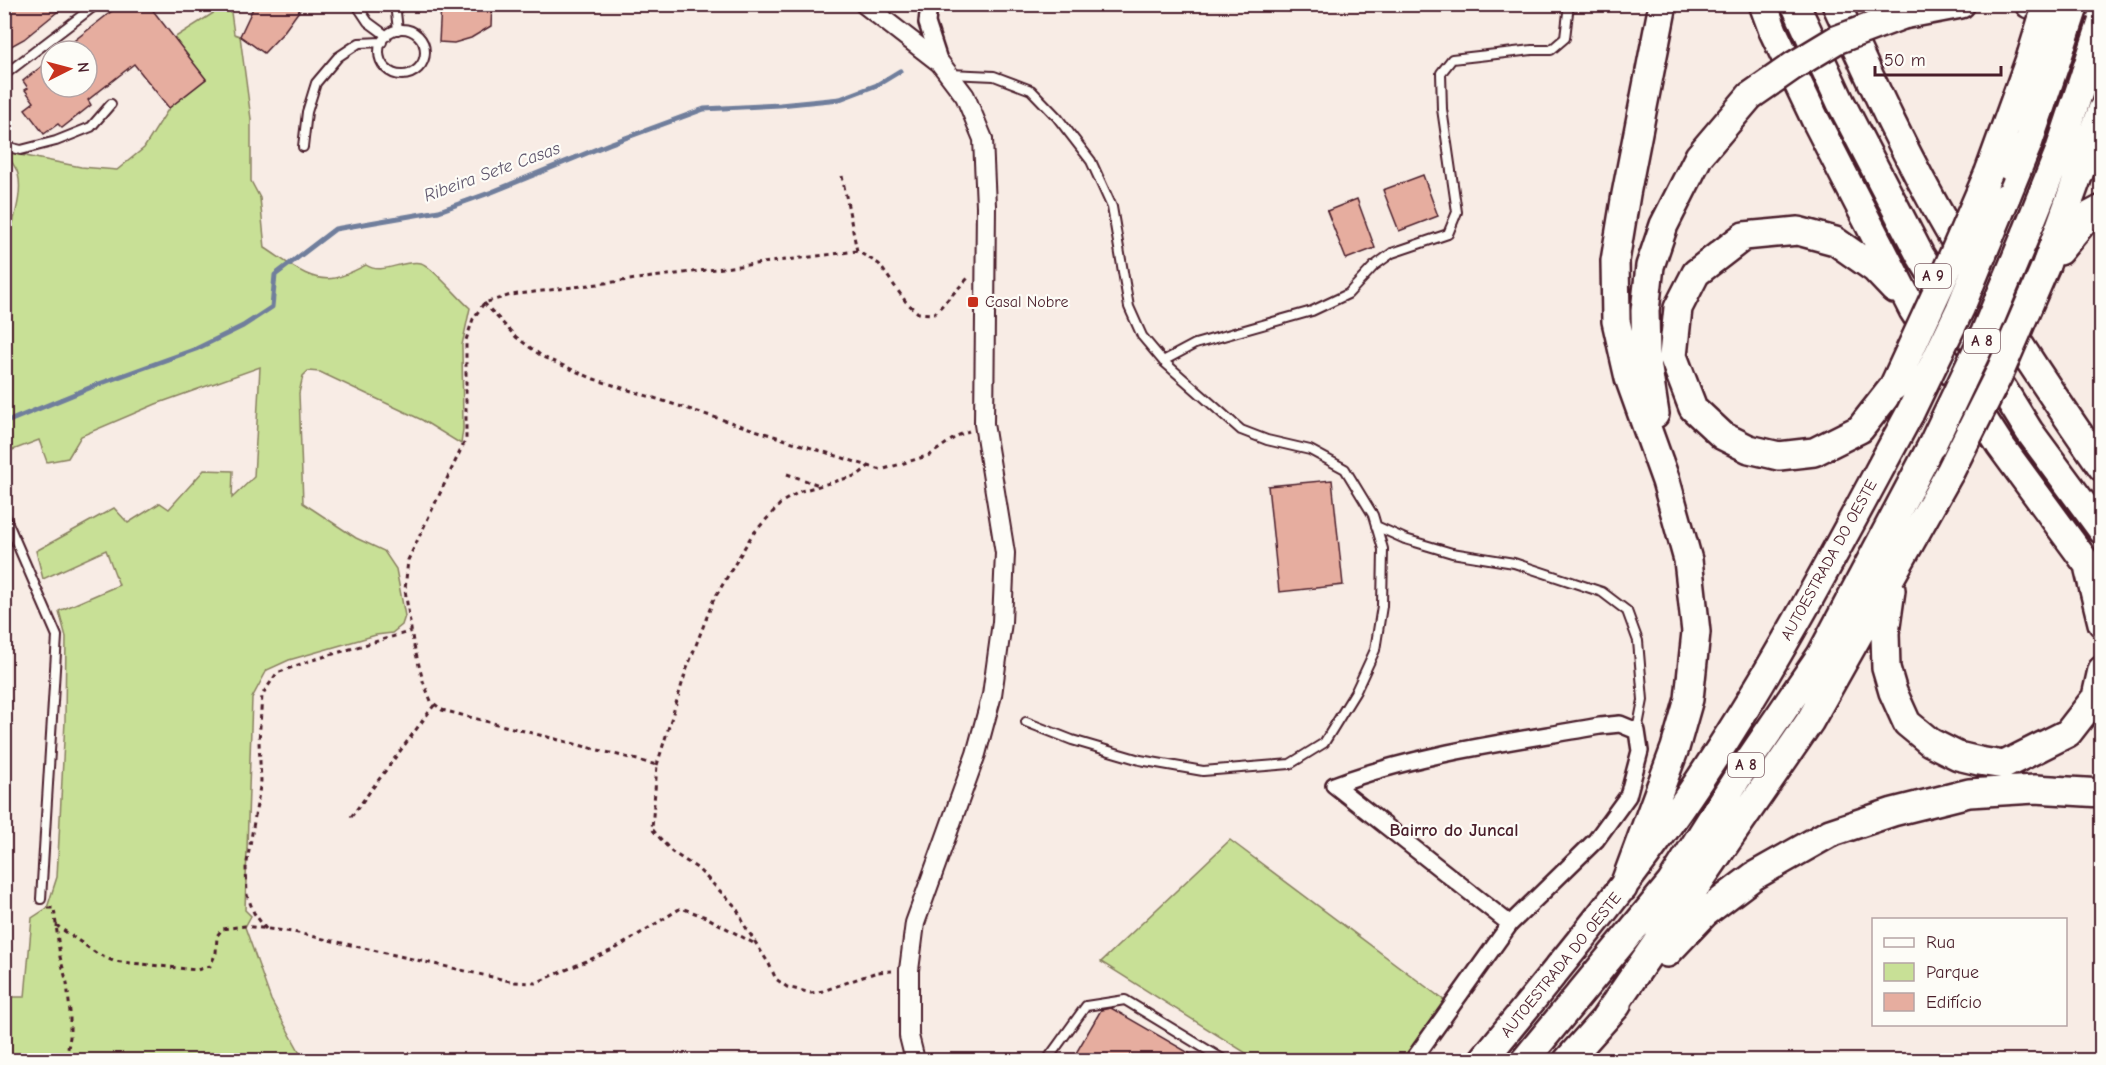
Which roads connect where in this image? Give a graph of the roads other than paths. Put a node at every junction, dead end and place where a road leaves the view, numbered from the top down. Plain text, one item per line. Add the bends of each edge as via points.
1 (97, 4) edge
2 (356, 4) edge
3 (395, 4) edge
4 (864, 4) edge
5 (929, 4) edge
6 (1569, 4) edge
7 (1663, 4) edge
8 (1763, 4) edge
9 (1795, 4) edge
10 (1836, 4) edge
11 (1961, 4) edge
12 (2029, 4) edge
13 (2047, 4) edge
14 (2075, 4) edge
15 (2102, 23) edge
16 (398, 30) junction
17 (384, 39) junction
18 (2044, 59) junction
19 (944, 69) junction
20 (4, 75) edge
21 (111, 104) dead end
22 (2102, 110) edge
23 (4, 146) edge
24 (303, 147) dead end
25 (2102, 208) edge
26 (2046, 266) junction
27 (1913, 310) junction
28 (1162, 361) junction
29 (2102, 467) edge
30 (1666, 481) junction
31 (4, 514) edge
32 (1376, 526) junction
33 (2102, 530) edge
34 (1894, 574) junction
35 (2095, 577) edge
36 (2102, 623) edge
37 (2102, 670) edge
38 (1026, 722) dead end
39 (1637, 731) junction
40 (2102, 793) edge
41 (1623, 888) junction
42 (41, 899) dead end
43 (1510, 924) junction
44 (1605, 1017) junction
45 (915, 1060) edge
46 (1047, 1060) edge
47 (1224, 1060) edge
48 (1413, 1060) edge
49 (1483, 1060) edge
50 (1525, 1060) edge
51 (1568, 1060) edge

1 - 20 lane
2 - 17 lane
3 - 16 lane
4 - 19 street
5 - 19 street via 927,22
6 - 28 lane via 1565,38 1551,50 1452,59 1441,73 1442,109 1457,212 1448,234 1392,253 1348,294 1312,311 1195,344
7 - 30 highway via 1616,261 1616,321 1629,378
8 - 27 highway via 1815,119
9 - 33 highway, A 9 via 1841,104 1920,255 2029,431
10 - 29 highway, A 9 via 1876,92 1948,228 2043,383
11 - 30 highway, bridge via 1903,15 1836,40 1750,96 1699,156 1664,225 1650,266 1645,311 1646,356
12 - 15 highway
13 - 18 highway, bridge
14 - 18 highway, AUTOESTRADA DO OESTE / A 8, bridge
15 - 50 highway, AUTOESTRADA DO OESTE / A 8, bridge via 2059,152 1981,342 1932,445 1821,655 1671,883
16 - 17 lane
16 - 17 lane via 413,32 423,43 424,58 416,70 401,75 387,70 380,56
17 - 24 lane via 359,44 339,57 316,83 307,112
18 - 27 highway, bridge via 1893,387 1860,429 1814,452 1779,456 1749,449 1723,436 1693,408 1673,356 1678,308 1696,273 1744,236 1798,231 1835,241 1875,269
18 - 41 highway, AUTOESTRADA DO OESTE / A 8, bridge via 2029,141 1960,309 1910,413 1789,635 1710,764
19 - 28 lane via 994,76 1032,90 1091,161 1112,207 1129,307 1142,336
19 - 45 street via 965,96 983,139 984,424 1005,553 1002,622 993,684 976,754 915,923 909,970 909,1035
21 - 23 lane via 91,127 57,141 21,150
22 - 26 highway
25 - 26 highway via 2087,217
26 - 34 highway, bridge via 1999,374
27 - 35 highway via 2000,445
28 - 32 lane via 1241,430 1310,450 1345,469
30 - 41 highway via 1688,560 1696,632 1693,665 1689,699 1675,748
31 - 42 lane via 57,636
32 - 38 lane via 1383,549 1375,650 1356,692 1324,743 1290,764 1203,771 1140,760
32 - 39 lane via 1452,553 1514,563 1602,592 1627,611 1638,641 1642,700
34 - 37 highway via 1885,633 1886,668 1893,692 1907,723 1930,742 1958,756 2004,765 2068,733 2096,697
34 - 44 highway via 1810,721
35 - 36 highway
39 - 43 street via 1640,751 1628,796 1596,840
39 - 43 street via 1620,724 1600,726 1437,756 1334,785
40 - 44 highway via 2035,789 1969,794 1893,812 1830,833 1754,876 1705,913
41 - 49 highway, AUTOESTRADA DO OESTE / A 8
43 - 48 street
44 - 51 highway
46 - 47 lane via 1086,1006 1125,1000

